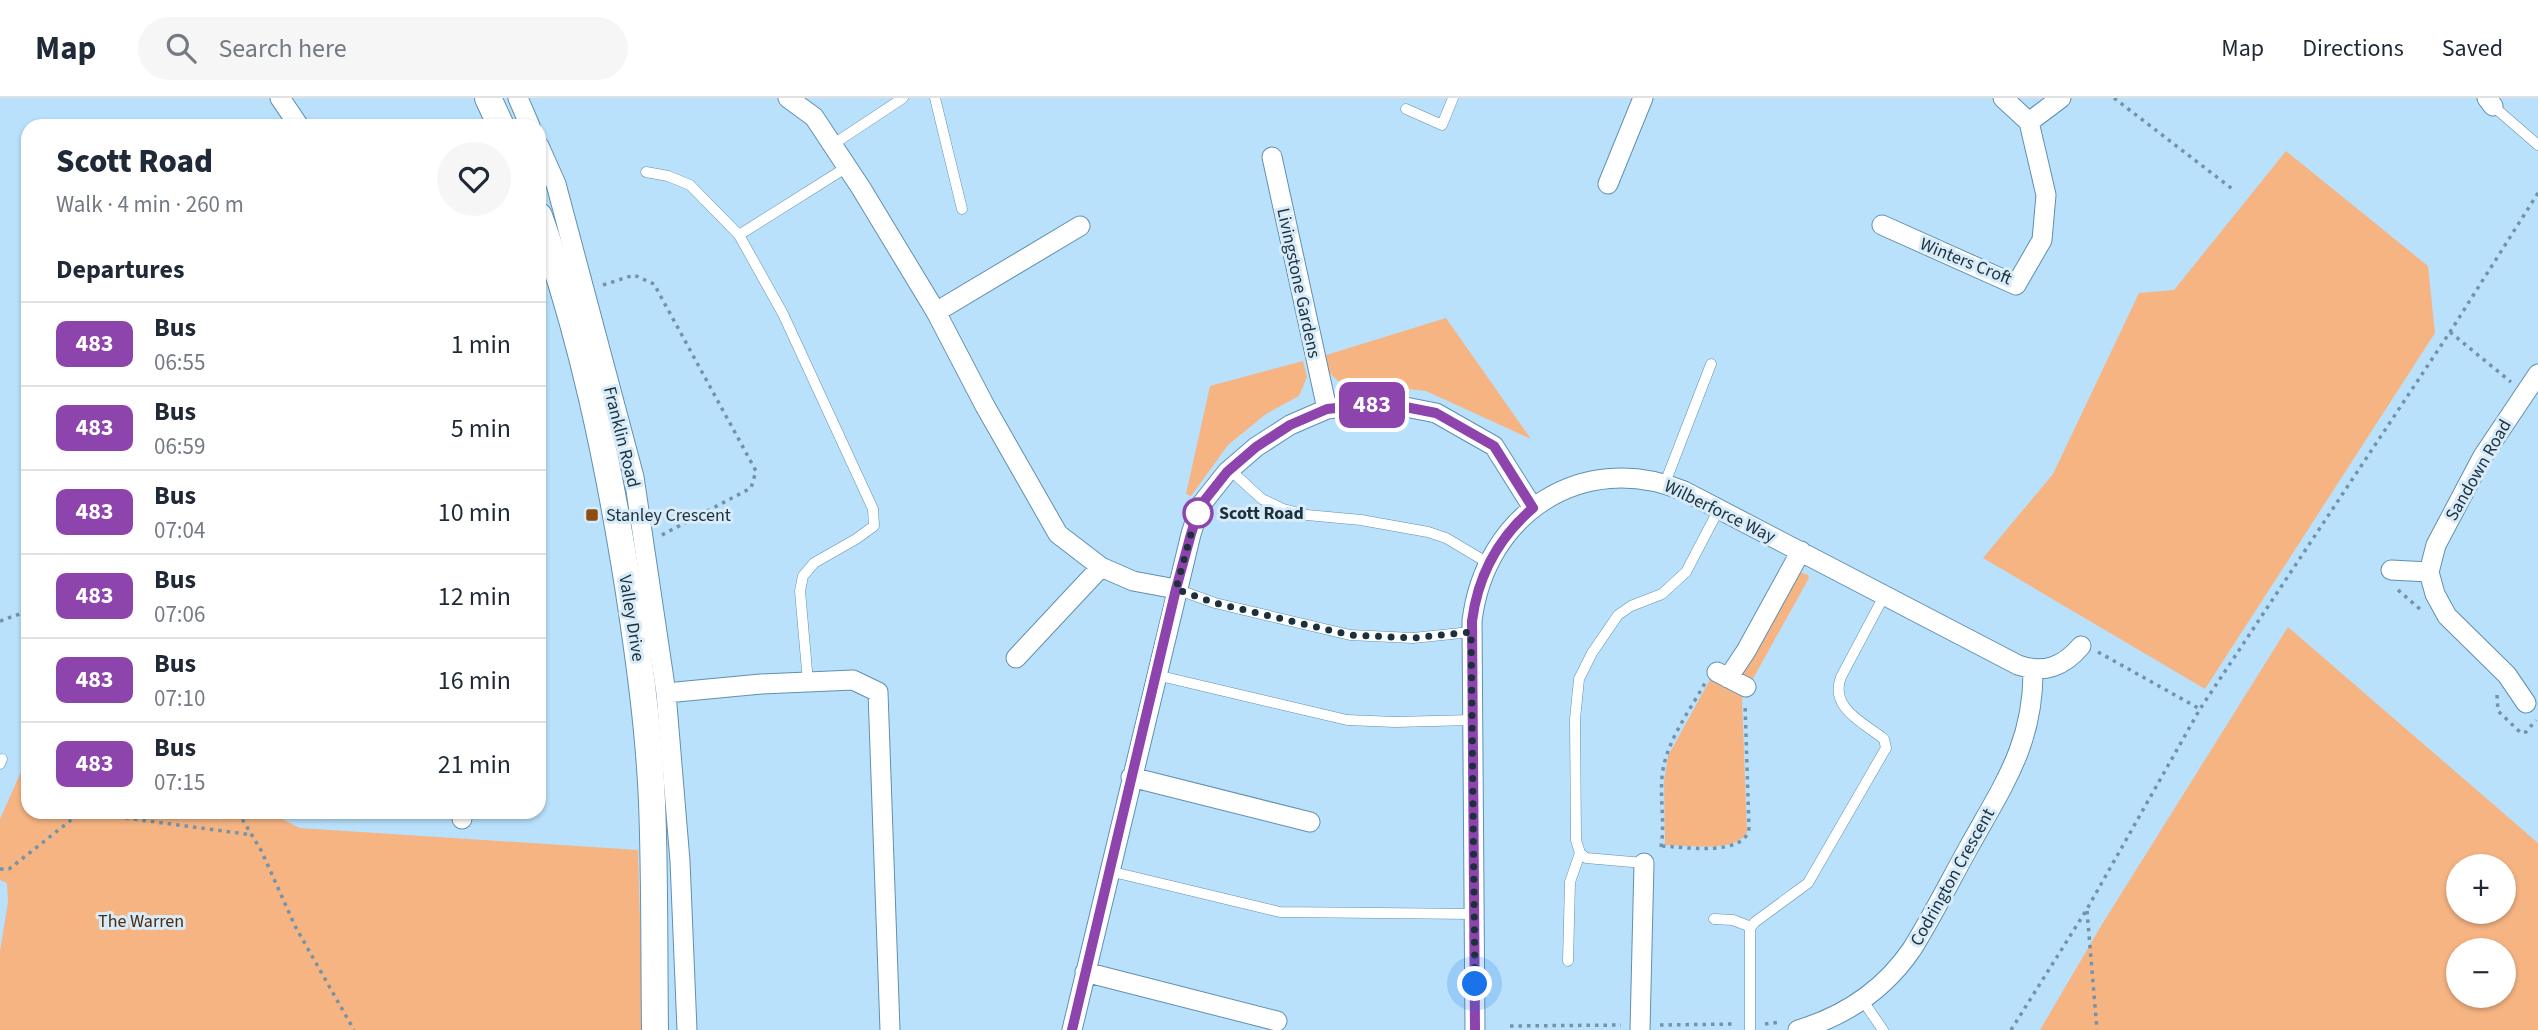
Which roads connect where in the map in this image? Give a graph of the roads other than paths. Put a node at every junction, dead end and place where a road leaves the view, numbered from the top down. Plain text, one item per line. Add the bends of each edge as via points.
1 (280, 98) edge
2 (488, 98) edge
3 (518, 98) edge
4 (788, 98) edge
5 (903, 98) edge
6 (935, 98) edge
7 (1452, 98) edge
8 (1643, 98) edge
9 (2003, 98) edge
10 (2061, 98) edge
11 (2490, 102) edge
12 (1406, 109) dead end
13 (294, 119) edge
14 (497, 119) edge
15 (527, 119) edge
16 (2029, 122) junction
17 (832, 145) junction
18 (2538, 145) edge
19 (1272, 157) dead end
20 (546, 162) edge
21 (847, 167) junction
22 (646, 172) dead end
23 (1608, 184) dead end
24 (962, 209) dead end
25 (1882, 225) dead end
26 (1080, 226) dead end
27 (546, 235) edge
28 (739, 235) junction
29 (936, 312) junction
30 (1711, 364) dead end
31 (2529, 374) edge
32 (1327, 409) junction
33 (1230, 470) junction
34 (1665, 483) junction
35 (1533, 508) junction
36 (1720, 509) junction
37 (1801, 551) junction
38 (1488, 563) junction
39 (1101, 567) junction
40 (2391, 570) road end
41 (2429, 572) junction
42 (1176, 589) junction
43 (1884, 596) junction
44 (1471, 632) junction
45 (2081, 646) road end
46 (1016, 658) dead end
47 (2033, 670) junction
48 (1156, 675) junction
49 (808, 682) junction
50 (666, 693) junction
51 (1745, 693) road end
52 (2532, 711) edge
53 (1472, 720) junction
54 (1131, 777) junction
55 (1310, 822) dead end
56 (1580, 853) junction
57 (1644, 863) joint
58 (1109, 871) junction
59 (1475, 914) junction
60 (1714, 919) dead end
61 (1751, 927) junction
62 (1568, 961) dead end
63 (1085, 972) junction
64 (1863, 1001) junction
65 (1277, 1021) dead end
66 (655, 1030) edge
67 (687, 1030) edge
68 (890, 1030) edge
69 (1072, 1030) edge
70 (1475, 1030) edge
71 (1640, 1030) edge
72 (1750, 1030) edge
73 (1798, 1030) edge
74 (1883, 1030) edge

1 - 13 street
2 - 14 street
3 - 15 street
4 - 17 street via 814,117
5 - 17 lane
6 - 24 lane
7 - 12 lane via 1441,125
8 - 23 street
9 - 16 street
10 - 16 street
11 - 18 lane
16 - 25 street, Winters Croft via 2046,195 2042,240 2016,285
17 - 21 street
19 - 32 street, Livingstone Gardens
20 - 50 street, Franklin Road via 556,184 634,477
21 - 28 lane
21 - 29 street
22 - 28 lane via 690,185
26 - 29 street
27 - 66 street, Valley Drive via 588,379 617,515 643,687 652,802
28 - 49 lane via 783,314 873,509 874,526 814,563 803,576 800,592
29 - 39 street via 1058,534
30 - 34 lane
31 - 41 street, Sandown Road via 2436,545
32 - 33 street via 1290,425
32 - 35 street via 1385,403 1436,413 1494,446
33 - 38 lane via 1262,499 1283,509 1428,532
33 - 42 street via 1200,506
34 - 35 street, Wilberforce Way via 1633,477 1592,480
34 - 36 street, Wilberforce Way
35 - 38 street, Wilberforce Way
36 - 37 street, Wilberforce Way
36 - 56 lane via 1686,572 1662,594 1618,615 1578,682 1575,786
37 - 43 street, Wilberforce Way
37 - 51 street via 1746,651 1717,677
38 - 44 street, Wilberforce Way via 1476,597
39 - 42 street via 1133,582
39 - 46 street
40 - 41 street
41 - 52 street via 2447,616 2507,676
42 - 44 lane via 1215,603 1350,635 1413,638
42 - 48 street
43 - 47 street, Wilberforce Way
43 - 61 lane via 1838,689 1843,707 1884,739 1886,748 1807,884
44 - 53 street, Wilberforce Way
45 - 47 street via 2060,665
47 - 64 street, Codrington Crescent via 2028,727 2009,775 1912,949
48 - 53 lane via 1347,720
48 - 54 street
49 - 50 street
49 - 68 street via 853,680 878,692
50 - 67 street, Franklin Road via 680,861
53 - 59 street, Wilberforce Way
54 - 55 street
54 - 58 street
56 - 57 lane via 1586,858
56 - 62 lane via 1570,882
57 - 71 street
58 - 59 lane via 1280,912
58 - 63 street
59 - 70 street, Wilberforce Way
60 - 61 lane
61 - 72 lane
63 - 65 street
63 - 69 street
64 - 73 street, Codrington Crescent
64 - 74 lane

